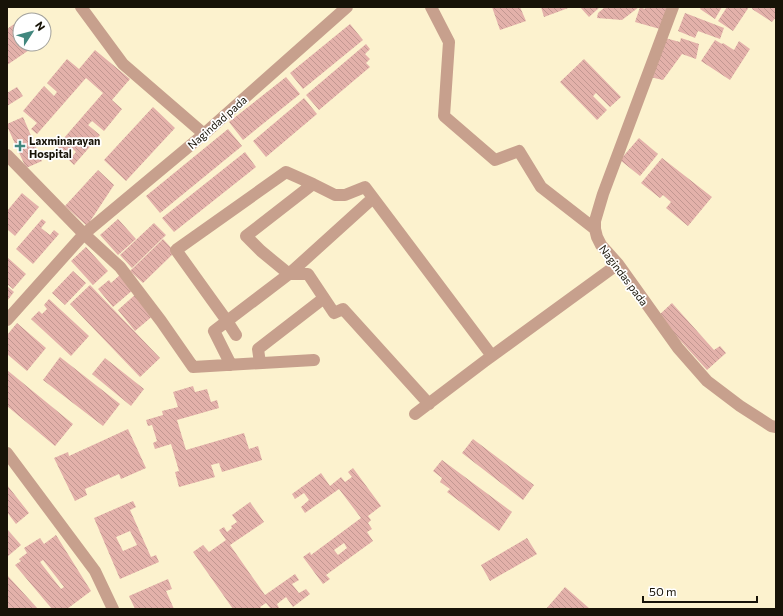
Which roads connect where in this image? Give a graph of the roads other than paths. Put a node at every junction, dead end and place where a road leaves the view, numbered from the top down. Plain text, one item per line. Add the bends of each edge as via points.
1 (81, 7) edge
2 (348, 7) edge
3 (431, 7) edge
4 (673, 7) edge
5 (204, 134) junction
6 (7, 155) edge
7 (313, 184) junction
8 (373, 198) junction
9 (595, 229) junction
10 (84, 234) junction
11 (618, 264) junction
12 (289, 274) junction
13 (324, 298) junction
14 (7, 320) edge
15 (227, 321) junction
16 (236, 335) dead end
17 (492, 356) junction
18 (314, 360) dead end
19 (260, 363) junction
20 (231, 365) junction
21 (429, 404) junction
22 (415, 414) dead end
23 (776, 427) edge
24 (7, 453) edge
25 (113, 609) edge

1 - 5 street via 123,64
2 - 5 street, Nagindad pada
3 - 9 street via 449,42 444,116 495,160 519,151 540,187
4 - 9 street via 603,194
5 - 10 street, Nagindad pada
6 - 10 street
7 - 8 street via 335,196 365,187
7 - 12 street via 246,236
7 - 15 street via 286,172 176,250
8 - 12 street
8 - 17 street
9 - 11 street, Nagindas pada via 601,246
10 - 14 street, Nagindad pada
10 - 20 street via 120,268 193,367
11 - 17 street
11 - 23 street, Nagindas pada via 678,348 707,381 740,406
12 - 13 street via 308,274
12 - 15 street
13 - 19 street via 258,349
13 - 21 street via 334,313 343,309
15 - 16 street
15 - 20 street via 214,331
17 - 21 street
18 - 19 street
19 - 20 street
21 - 22 street
24 - 25 street via 95,571

